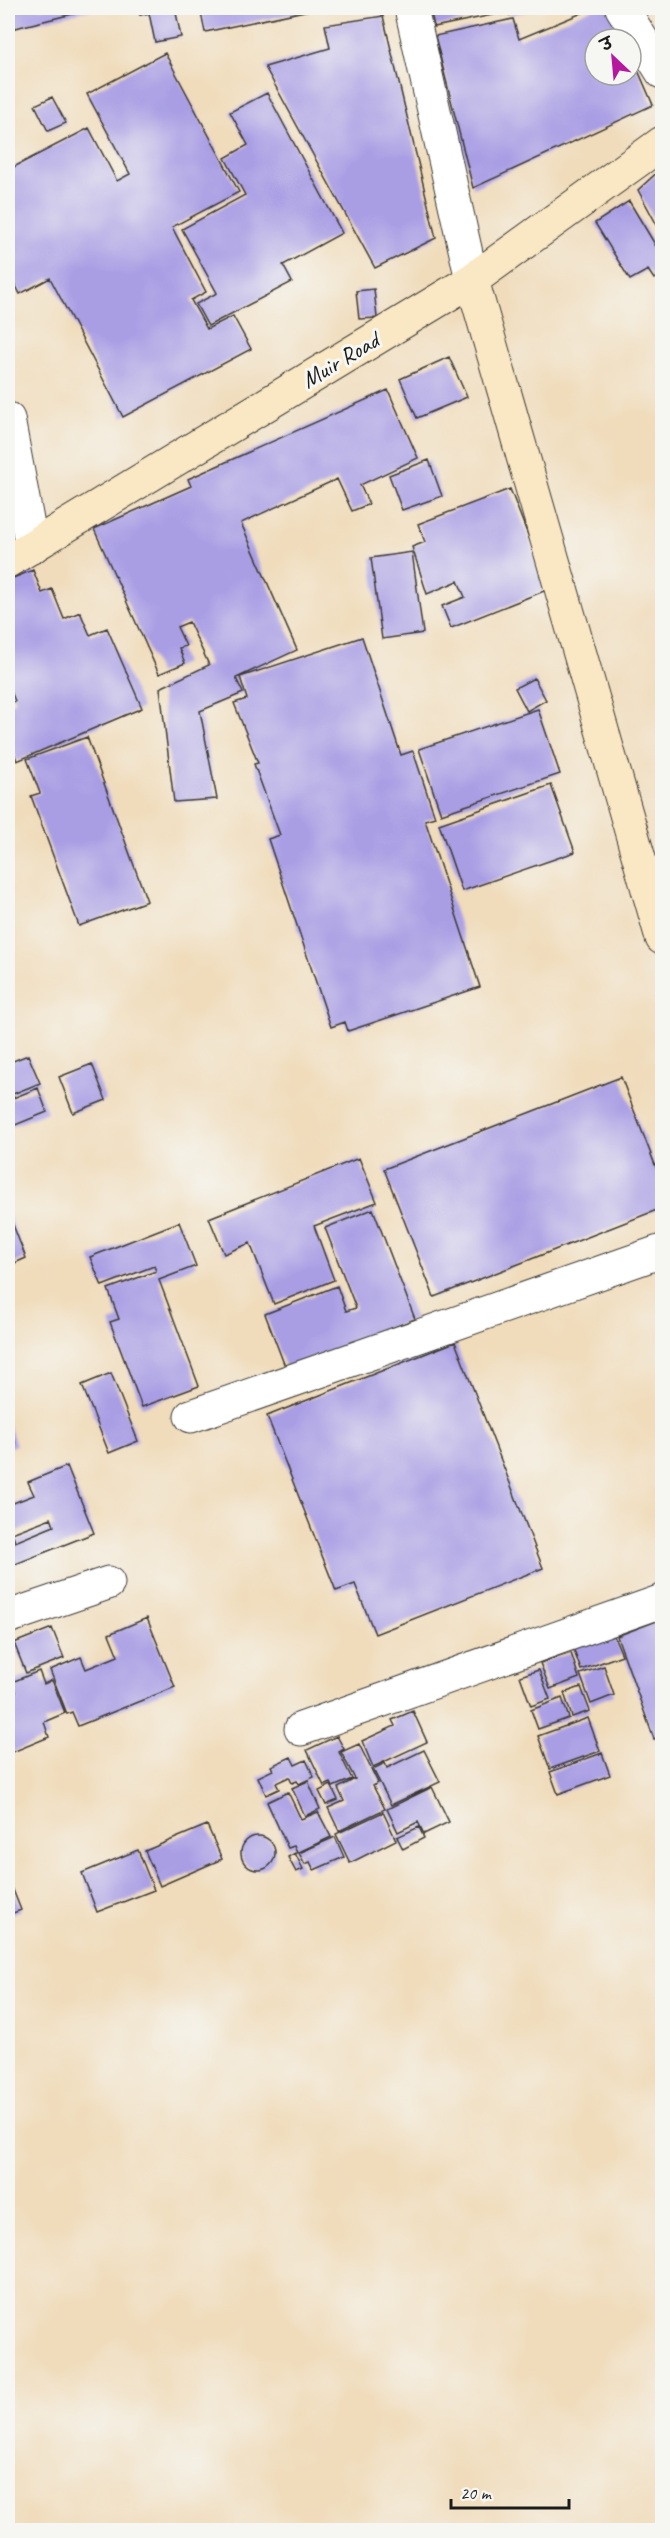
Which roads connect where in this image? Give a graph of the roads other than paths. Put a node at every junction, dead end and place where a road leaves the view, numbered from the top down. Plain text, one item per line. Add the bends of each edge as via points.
1 (411, 8) edge
2 (622, 8) edge
3 (663, 72) edge
4 (663, 143) edge
5 (472, 280) junction
6 (8, 419) edge
7 (20, 554) edge
8 (663, 938) edge
9 (663, 1251) edge
10 (191, 1416) dead end
11 (108, 1583) dead end
12 (663, 1601) edge
13 (8, 1617) edge
14 (301, 1729) dead end

1 - 5 street
2 - 3 street
4 - 5 main road, Muir Road
5 - 7 main road, Muir Road
5 - 8 main road
6 - 7 street
9 - 10 street
11 - 13 street
12 - 14 street

